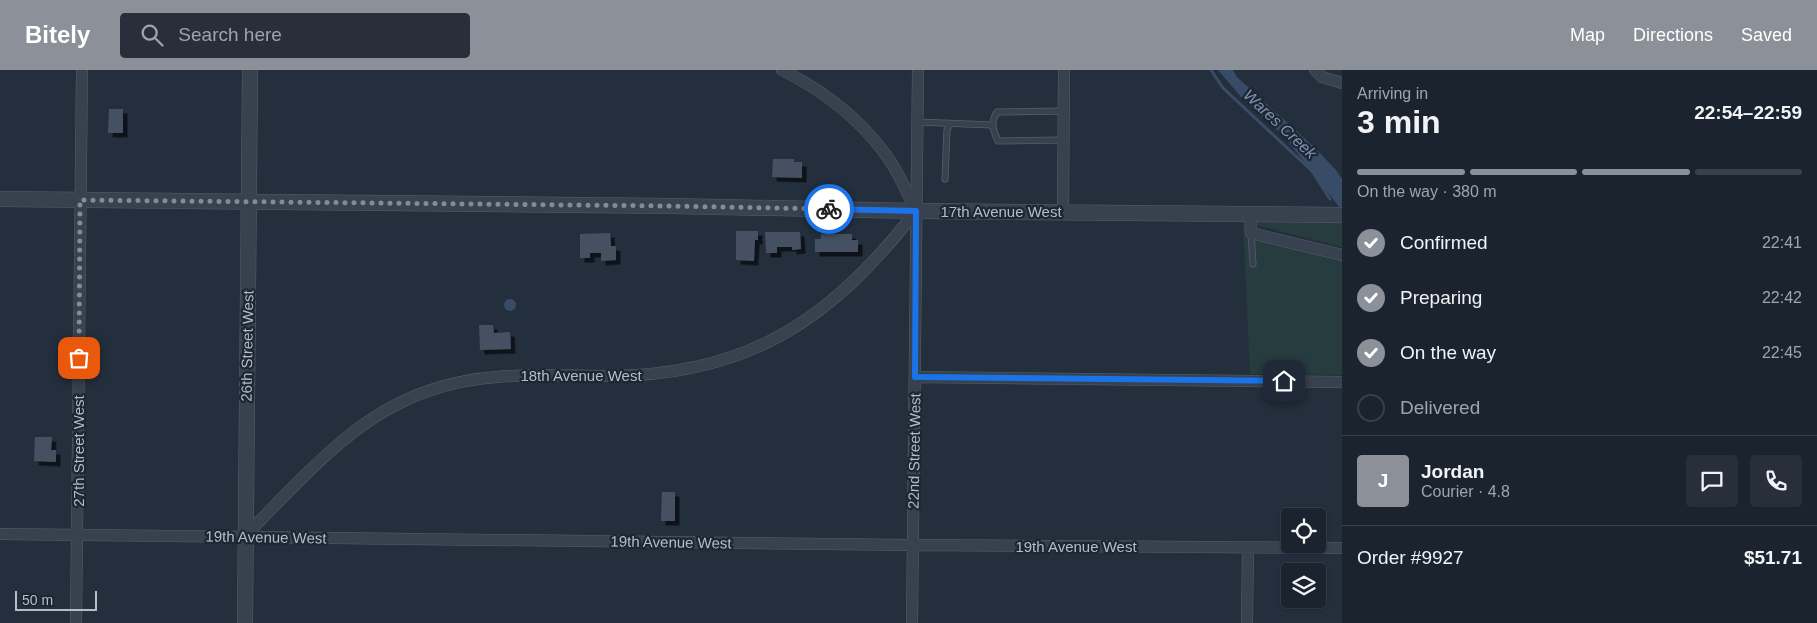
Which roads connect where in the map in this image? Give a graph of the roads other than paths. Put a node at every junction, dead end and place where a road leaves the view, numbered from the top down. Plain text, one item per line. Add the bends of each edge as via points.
1 (82, 70) edge
2 (250, 70) edge
3 (782, 70) edge
4 (918, 70) edge
5 (1064, 70) edge
6 (1315, 70) edge
7 (1342, 83) edge
8 (1063, 111) junction
9 (917, 122) junction
10 (950, 124) junction
11 (992, 126) junction
12 (1064, 140) junction
13 (945, 179) dead end
14 (0, 200) edge
15 (80, 200) junction
16 (249, 203) junction
17 (916, 211) junction
18 (1063, 211) junction
19 (1250, 215) junction
20 (1342, 215) edge
21 (1251, 233) junction
22 (1342, 255) edge
23 (1253, 264) dead end
24 (915, 377) junction
25 (1342, 382) edge
26 (0, 534) edge
27 (78, 535) junction
28 (245, 536) junction
29 (913, 545) junction
30 (1248, 547) junction
31 (1342, 548) edge
32 (76, 623) edge
33 (245, 623) edge
34 (912, 623) edge
35 (1247, 623) edge

1 - 15 street, 27th Street West
2 - 16 street, 26th Street West
3 - 17 street via 819,91 867,134 883,151 901,179
4 - 9 street, 22nd Street West
5 - 8 street
6 - 7 street via 1322,77
8 - 11 lane via 997,112
8 - 12 street
9 - 10 lane
9 - 17 street, 22nd Street West
10 - 11 lane
10 - 13 lane
11 - 12 lane via 998,141
12 - 18 street
14 - 15 street, 17th Avenue West
15 - 16 street, 17th Avenue West
15 - 27 street, 27th Street West
16 - 17 street, 17th Avenue West
16 - 28 street, 26th Street West
17 - 18 street, 17th Avenue West
17 - 24 street, 22nd Street West
17 - 28 street, 18th Avenue West via 887,247 840,294 802,323 755,349 674,372 612,376 513,375 452,383 427,391 377,415 342,440
18 - 19 street, 17th Avenue West
19 - 20 street, 17th Avenue West
19 - 21 street
21 - 22 street
21 - 23 lane
24 - 25 street
24 - 29 street, 22nd Street West
26 - 27 street, 19th Avenue West
27 - 28 street, 19th Avenue West
27 - 32 street, 27th Street West
28 - 29 street, 19th Avenue West
28 - 33 street, 26th Street West
29 - 30 street, 19th Avenue West
29 - 34 street, 22nd Street West
30 - 31 street, 19th Avenue West
30 - 35 street

